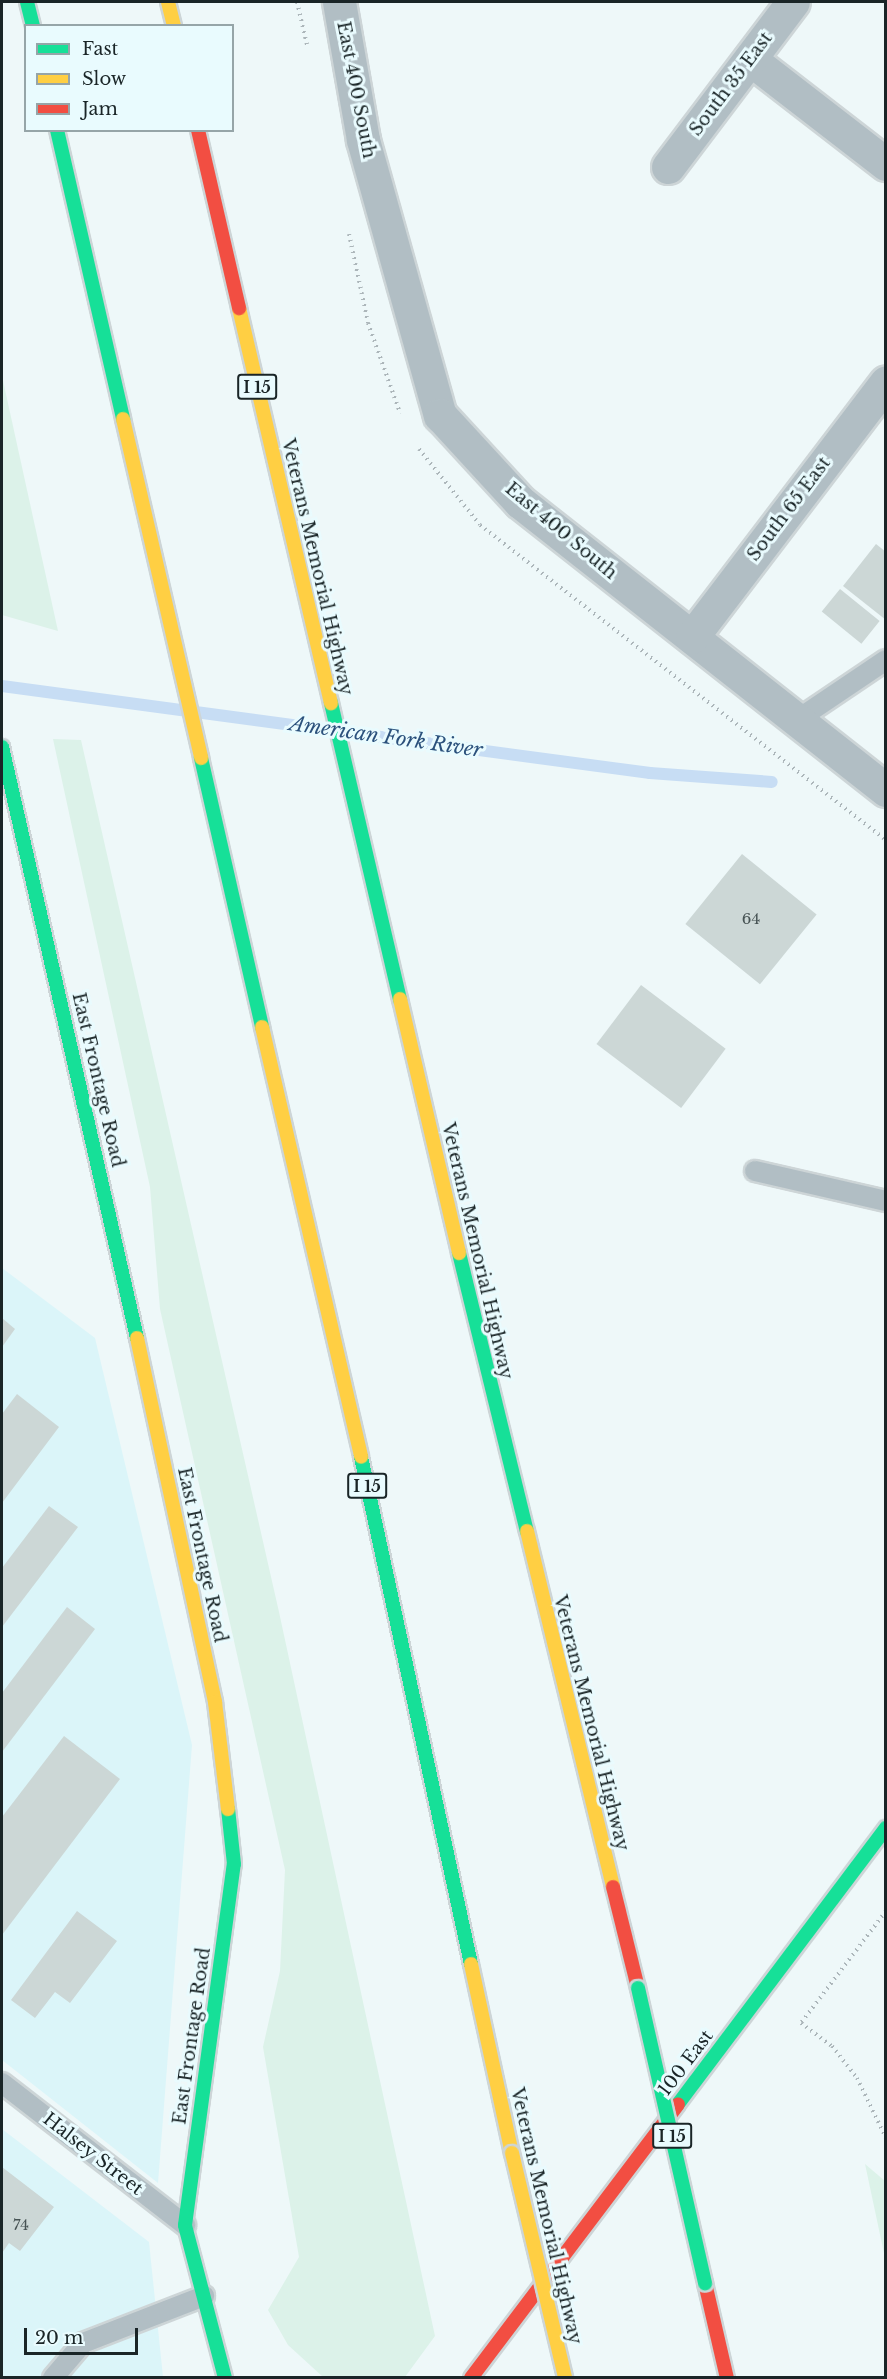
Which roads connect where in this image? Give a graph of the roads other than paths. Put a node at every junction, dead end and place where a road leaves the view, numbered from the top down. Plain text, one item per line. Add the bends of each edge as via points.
1 (27, 2) edge
2 (168, 2) edge
3 (339, 2) edge
4 (793, 2) edge
5 (32, 24) edge
6 (174, 24) edge
7 (750, 59) junction
8 (57, 132) edge
9 (198, 132) edge
10 (885, 164) edge
11 (668, 167) dead end
12 (885, 382) edge
13 (692, 637) junction
14 (885, 660) edge
15 (797, 720) junction
16 (2, 747) edge
17 (885, 790) edge
18 (755, 1171) dead end
19 (885, 1201) edge
20 (885, 1828) edge
21 (2, 2084) edge
22 (185, 2225) junction
23 (204, 2296) junction
24 (54, 2378) edge
25 (225, 2378) edge
26 (471, 2378) edge
27 (565, 2378) edge
28 (727, 2378) edge

1 - 5 main road
2 - 6 main road
3 - 13 street, East 400 South via 363,140 440,415 520,502
4 - 7 street, South 35 East
7 - 10 street
7 - 11 street, South 35 East
8 - 27 main road, Veterans Memorial Highway / I 15, bridge
9 - 28 main road, Veterans Memorial Highway / I 15, bridge
12 - 13 street, South 65 East
13 - 15 street, East 400 South
14 - 15 lane
15 - 17 street, East 400 South
16 - 22 main road, East Frontage Road via 81,1079 216,1702 234,1864
18 - 19 lane
20 - 26 main road, 100 East
21 - 22 lane, Halsey Street
22 - 23 main road, East Frontage Road
23 - 24 lane via 83,2343
23 - 25 main road, East Frontage Road

